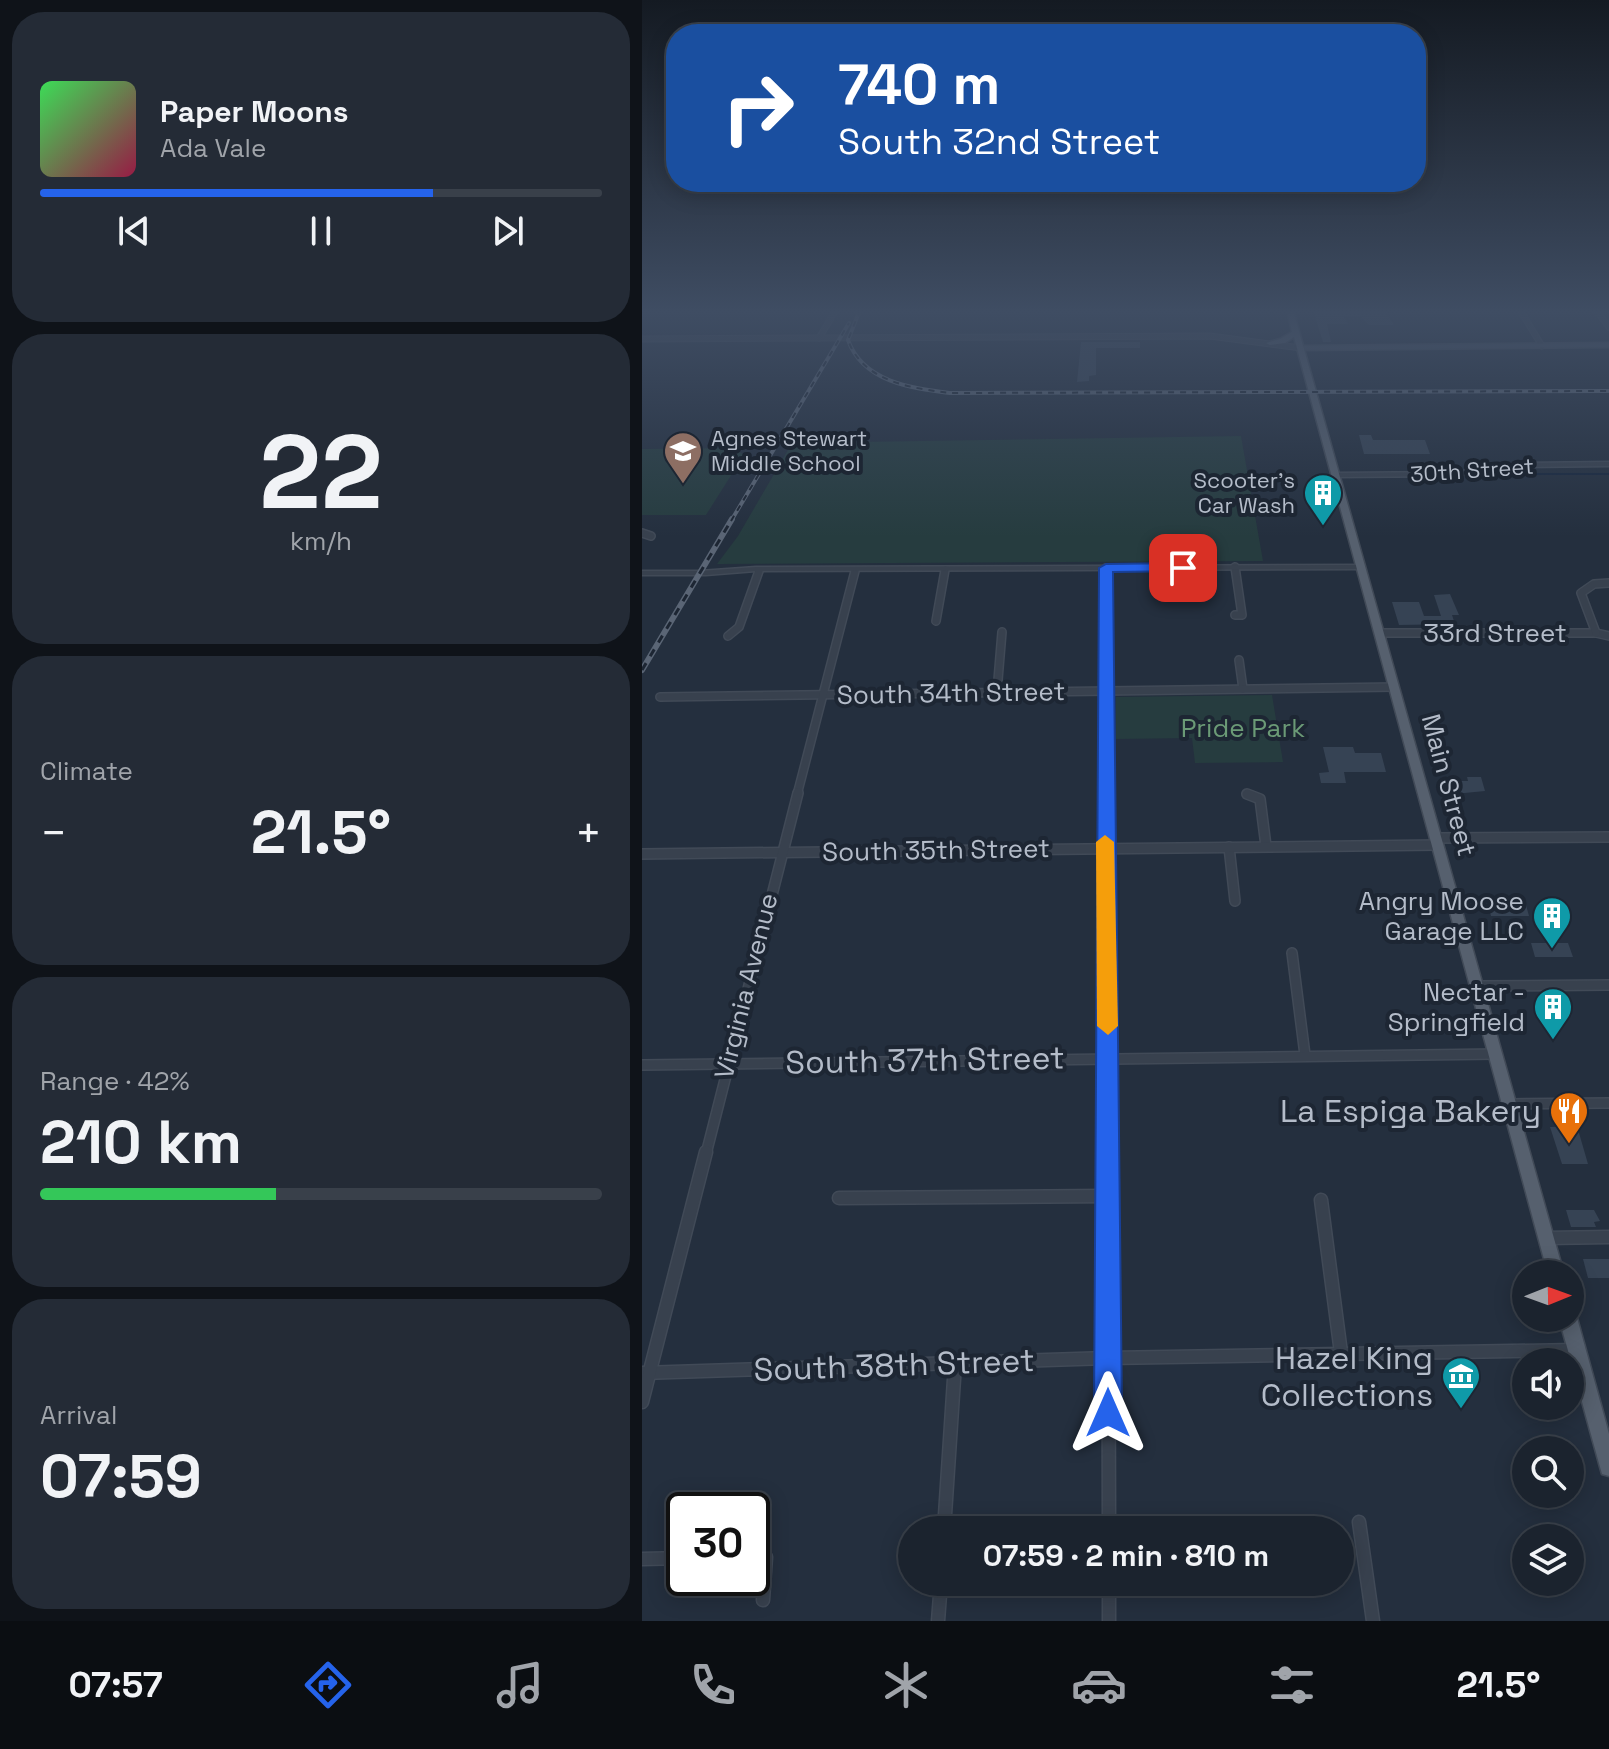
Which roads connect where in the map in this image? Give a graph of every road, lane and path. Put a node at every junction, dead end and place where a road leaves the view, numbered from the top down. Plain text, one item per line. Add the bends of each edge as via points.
1 (1311, 386) edge
2 (1609, 464) edge
3 (1335, 475) junction
4 (642, 533) edge
5 (651, 536) dead end
6 (1235, 567) junction
7 (1361, 567) junction
8 (1106, 568) junction
9 (945, 570) junction
10 (759, 571) junction
11 (855, 571) junction
12 (642, 573) edge
13 (1609, 583) edge
14 (1235, 615) dead end
15 (936, 621) dead end
16 (1002, 632) dead end
17 (1380, 633) junction
18 (1596, 633) junction
19 (728, 636) dead end
20 (1609, 636) edge
21 (1239, 660) dead end
22 (1395, 687) junction
23 (1243, 689) junction
24 (1104, 691) junction
25 (997, 692) junction
26 (824, 695) junction
27 (660, 697) dead end
28 (1247, 794) dead end
29 (1609, 837) edge
30 (1437, 842) junction
31 (1266, 846) junction
32 (1105, 847) junction
33 (1229, 847) junction
34 (780, 852) junction
35 (642, 854) edge
36 (1235, 901) dead end
37 (1292, 953) dead end
38 (1609, 985) edge
39 (1477, 986) junction
40 (1496, 1054) junction
41 (1305, 1055) junction
42 (1108, 1058) junction
43 (726, 1063) junction
44 (642, 1065) edge
45 (1609, 1103) edge
46 (1509, 1104) junction
47 (1109, 1196) junction
48 (839, 1198) dead end
49 (1321, 1200) dead end
50 (1609, 1237) edge
51 (1546, 1238) junction
52 (1552, 1260) edge
53 (1512, 1351) edge
54 (1341, 1353) junction
55 (1108, 1358) junction
56 (955, 1364) junction
57 (1584, 1367) edge
58 (645, 1373) edge
59 (642, 1402) edge
60 (1601, 1409) edge
61 (1609, 1467) edge
62 (945, 1516) edge
63 (1109, 1516) edge
64 (1359, 1522) dead end
65 (666, 1558) edge
66 (642, 1559) edge
67 (763, 1596) edge
68 (940, 1596) edge
69 (1109, 1596) edge
70 (763, 1600) dead end
71 (938, 1621) edge
72 (1109, 1621) edge
73 (1373, 1621) edge

1 - 3 main road, Main Street
2 - 3 street, 30th Street
3 - 7 main road, Main Street
4 - 5 street
6 - 7 street
6 - 8 street
6 - 14 street via 1242,615
7 - 17 main road, Main Street
8 - 9 street
8 - 24 street
9 - 11 street
9 - 15 street
10 - 11 street
10 - 12 street
10 - 19 street via 739,627
11 - 26 street, Virginia Avenue
13 - 18 street via 1581,593
16 - 25 street
17 - 18 street, 33rd Street
17 - 22 main road, Main Street
18 - 20 street, 33rd Street
21 - 23 street
22 - 23 street, South 34th Street
22 - 30 main road, Main Street
23 - 24 street, South 34th Street
24 - 25 street, South 34th Street
24 - 32 street
25 - 26 street, South 34th Street
26 - 27 street, South 34th Street
26 - 34 street, Virginia Avenue
28 - 31 street via 1260,799
29 - 30 street, South 35th Street
30 - 31 street, South 35th Street
30 - 39 main road, Main Street
31 - 33 street, South 35th Street
32 - 33 street, South 35th Street
32 - 34 street, South 35th Street
32 - 42 street
33 - 36 street
34 - 35 street, South 35th Street
34 - 43 street, Virginia Avenue
37 - 41 street
38 - 39 street
39 - 40 main road, Main Street
40 - 41 street, South 37th Street
40 - 46 main road, Main Street
41 - 42 street, South 37th Street
42 - 43 street, South 37th Street
42 - 47 street
43 - 44 street, South 37th Street
43 - 58 street, Virginia Avenue
45 - 46 street
46 - 51 main road, Main Street
47 - 48 street
47 - 55 street
49 - 54 street
50 - 51 street
51 - 52 main road, Main Street
53 - 54 street, South 38th Street
54 - 55 street, South 38th Street
55 - 56 street, South 38th Street
55 - 63 street
56 - 58 street, South 38th Street
56 - 62 street
57 - 60 main road
58 - 59 street, Virginia Avenue
60 - 61 main road
64 - 73 street
65 - 66 street
67 - 70 street
68 - 71 street
69 - 72 street

